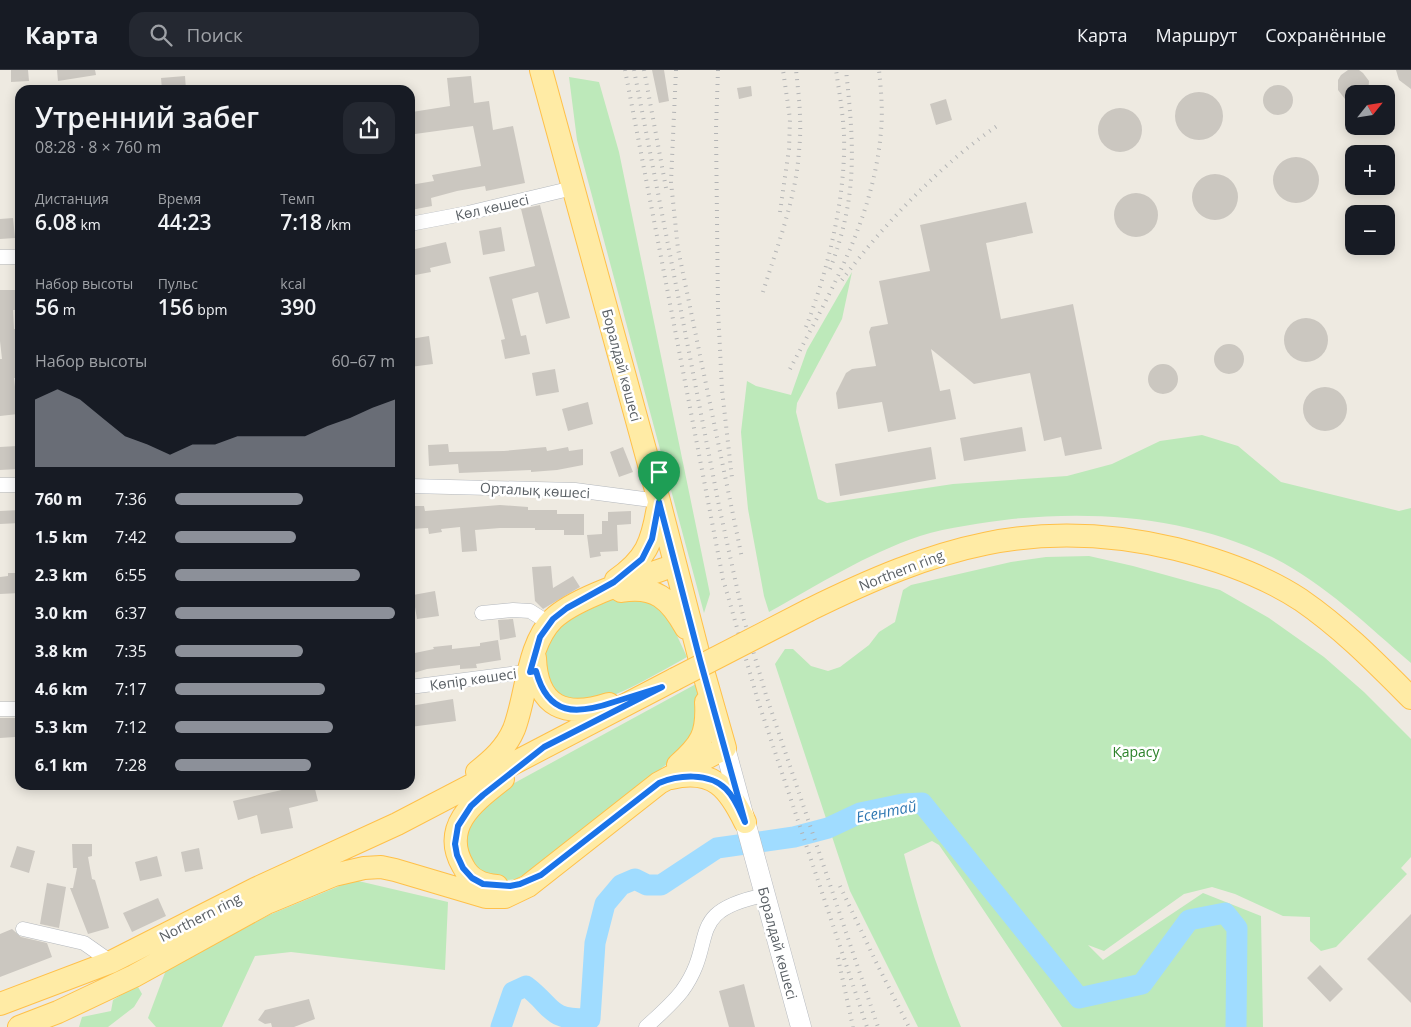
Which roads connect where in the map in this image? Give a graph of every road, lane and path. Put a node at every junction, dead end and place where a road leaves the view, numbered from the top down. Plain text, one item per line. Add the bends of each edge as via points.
1 (541, 70) edge
2 (573, 188) junction
3 (415, 223) edge
4 (0, 257) edge
5 (15, 257) edge
6 (0, 485) edge
7 (15, 485) edge
8 (415, 486) edge
9 (659, 502) junction
10 (675, 565) junction
11 (590, 597) junction
12 (482, 613) dead end
13 (550, 623) junction
14 (701, 666) junction
15 (533, 671) junction
16 (668, 683) junction
17 (415, 686) edge
18 (1411, 698) edge
19 (0, 709) edge
20 (15, 709) edge
21 (544, 747) junction
22 (725, 748) junction
23 (659, 783) junction
24 (436, 803) junction
25 (745, 822) junction
26 (397, 824) junction
27 (541, 875) junction
28 (765, 895) junction
29 (269, 902) junction
30 (23, 929) dead end
31 (111, 962) junction
32 (0, 1004) edge
33 (19, 1027) edge
34 (646, 1027) edge
35 (801, 1027) edge

1 - 2 main road, Боралдай көшесі
2 - 3 street, Көл көшесі via 468,214
2 - 9 main road, Боралдай көшесі
4 - 5 street
6 - 7 street
8 - 9 street, Орталық көшесі via 575,490
9 - 10 main road, Боралдай көшесі
9 - 11 main road via 652,539 642,559 626,574
10 - 11 main road
10 - 14 main road, Боралдай көшесі
11 - 13 main road via 567,608
11 - 14 main road via 638,589 652,591 662,597 680,617
12 - 13 street via 530,611
13 - 15 main road via 536,647
14 - 22 main road, Боралдай көшесі
14 - 23 main road via 706,713 704,736
15 - 16 main road via 550,700 571,711 597,708
15 - 17 street, Көпір көшесі
15 - 24 main road via 514,729 497,756
16 - 18 main road, Northern ring, bridge via 809,610 914,563 984,543 1064,534 1112,536 1152,543 1202,556 1258,577 1300,600 1348,634
16 - 21 main road, Northern ring
19 - 20 street
21 - 24 main road, Northern ring
21 - 27 main road via 471,806 458,826 455,844 463,868 483,884 510,886
22 - 23 main road
22 - 25 main road, Боралдай көшесі
23 - 25 main road via 685,776 720,784 735,801
23 - 27 main road
24 - 26 main road, Northern ring
25 - 28 main road, Боралдай көшесі
26 - 29 main road, Northern ring
26 - 31 main road, Northern ring via 254,889
27 - 29 main road via 520,891 497,898 395,870 364,868 334,875
28 - 34 street via 740,900 722,909 707,925 695,966 682,992
28 - 35 main road, Боралдай көшесі
29 - 33 main road, Northern ring via 134,976
30 - 31 street via 84,943
31 - 32 main road, Northern ring

